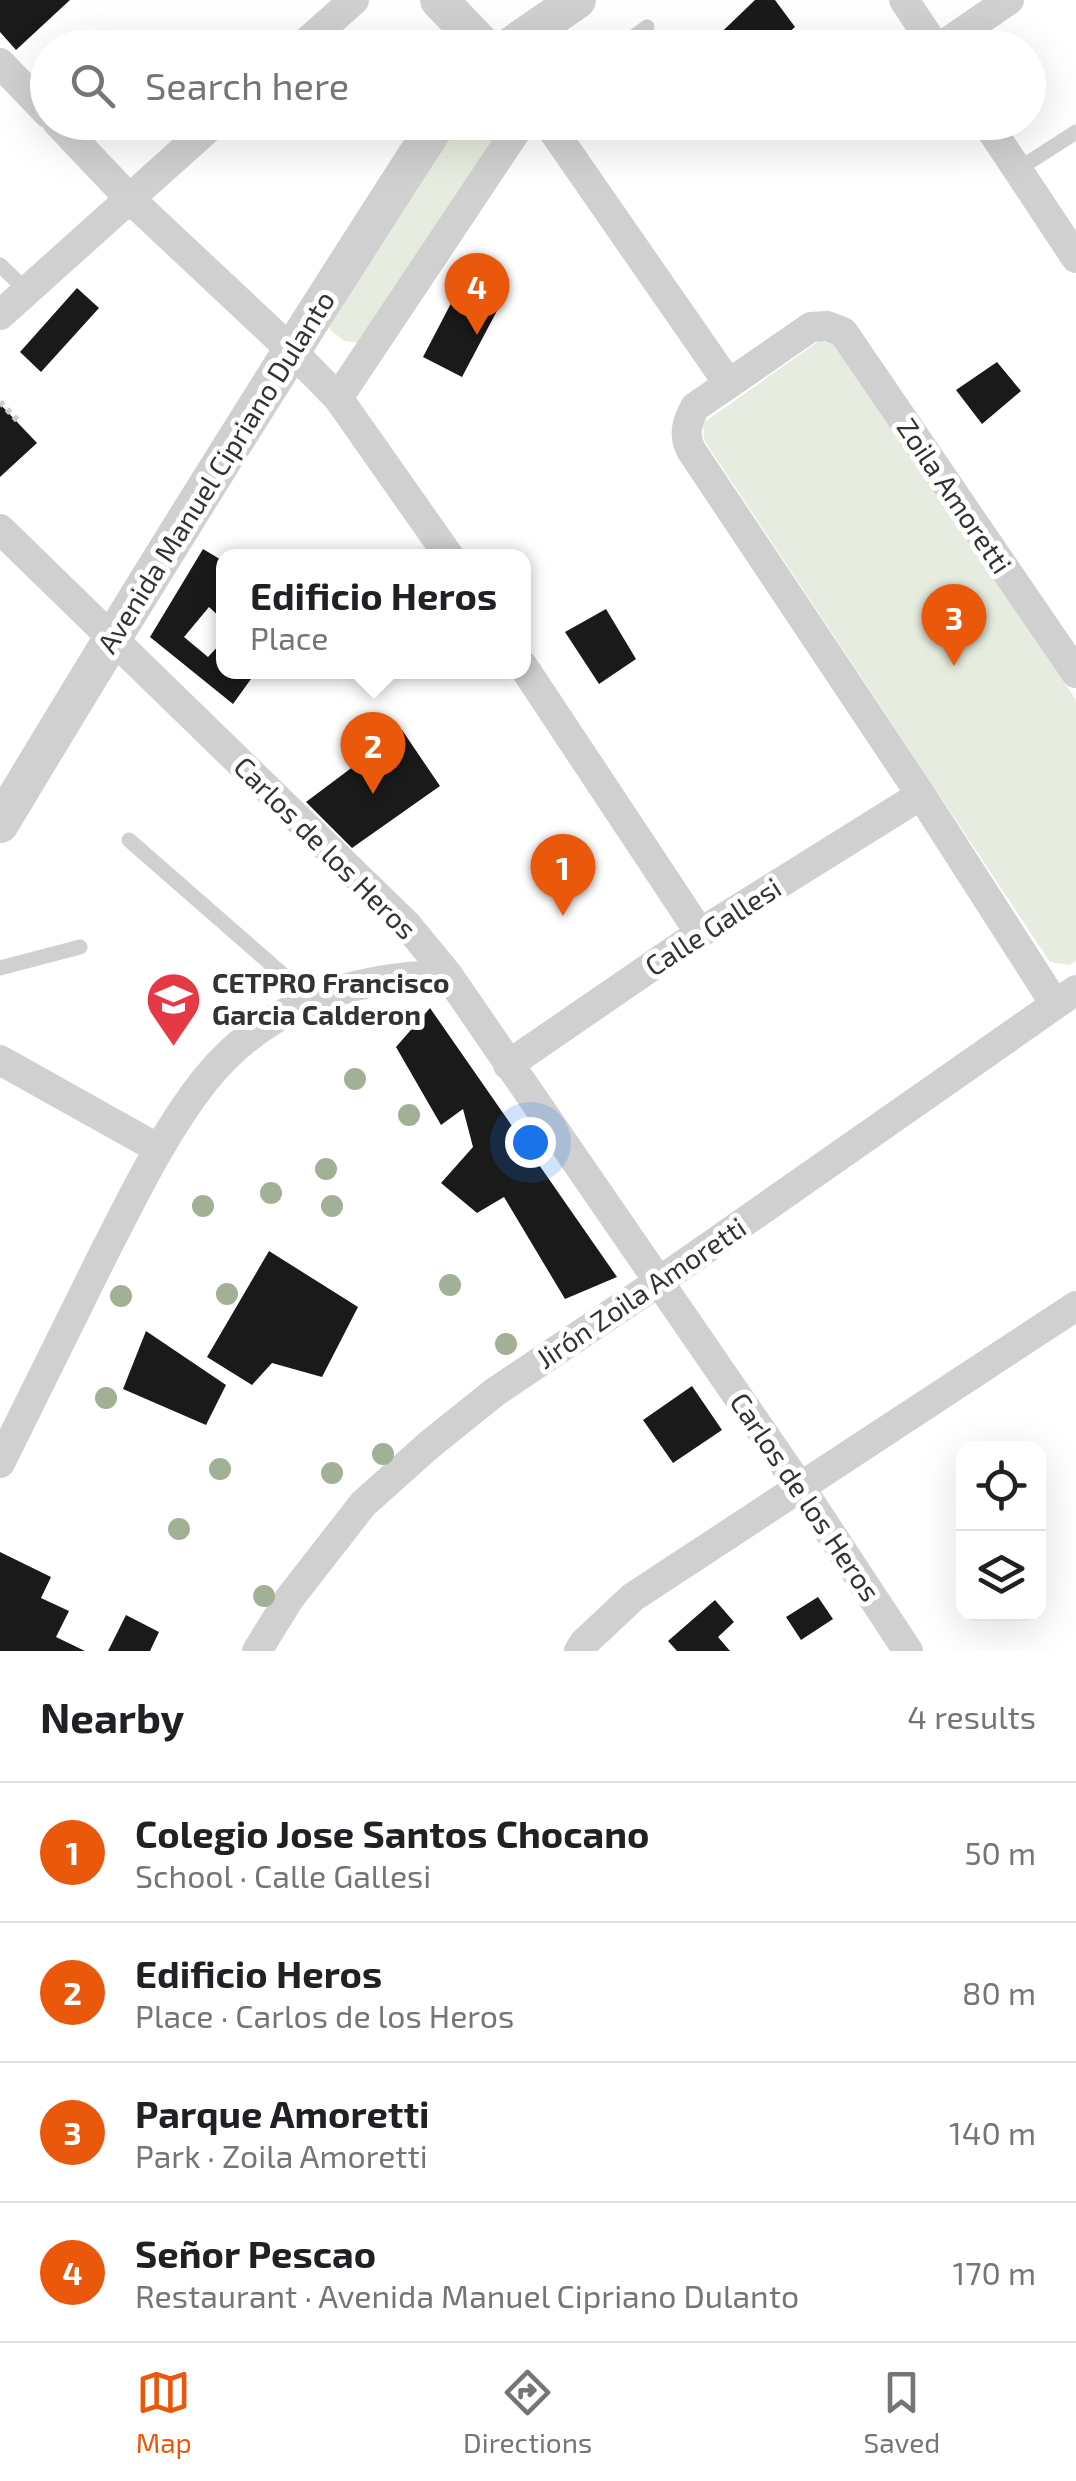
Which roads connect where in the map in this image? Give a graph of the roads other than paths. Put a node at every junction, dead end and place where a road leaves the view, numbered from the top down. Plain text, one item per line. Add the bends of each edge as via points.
1 (354, 0) edge
2 (439, 0) edge
3 (576, 0) edge
4 (904, 0) edge
5 (1010, 0) edge
6 (647, 27) dead end
7 (320, 30) edge
8 (468, 30) edge
9 (534, 30) edge
10 (643, 30) edge
11 (925, 30) edge
12 (964, 30) edge
13 (0, 63) edge
14 (30, 94) edge
15 (1076, 132) edge
16 (74, 140) edge
17 (195, 140) edge
18 (426, 140) edge
19 (510, 140) edge
20 (560, 140) edge
21 (998, 140) edge
22 (1018, 170) junction
23 (129, 198) junction
24 (1076, 258) edge
25 (0, 265) edge
26 (27, 291) junction
27 (0, 316) edge
28 (291, 350) junction
29 (728, 382) junction
30 (338, 398) junction
31 (0, 529) edge
32 (444, 549) edge
33 (112, 638) junction
34 (1076, 673) edge
35 (531, 678) edge
36 (921, 794) junction
37 (0, 824) edge
38 (129, 840) dead end
39 (700, 933) junction
40 (80, 947) dead end
41 (0, 968) edge
42 (448, 976) junction
43 (1066, 997) edge
44 (312, 1000) junction
45 (0, 1060) edge
46 (508, 1065) junction
47 (159, 1149) junction
48 (660, 1281) junction
49 (1074, 1313) edge
50 (0, 1463) edge
51 (800, 1487) junction
52 (584, 1648) edge
53 (258, 1651) edge
54 (908, 1651) edge

1 - 7 street
2 - 8 street
3 - 9 street
4 - 11 street
5 - 12 street
6 - 10 lane
13 - 14 street
15 - 22 lane
16 - 23 street
17 - 23 street
18 - 28 street, Avenida Manuel Cipriano Dulanto
19 - 30 street
20 - 29 street
21 - 22 street
22 - 24 street
23 - 26 street
23 - 28 street
25 - 26 lane
26 - 27 street
28 - 30 street
28 - 33 street, Avenida Manuel Cipriano Dulanto
29 - 34 street, Zoila Amoretti via 811,328 842,332
29 - 36 street via 695,407 686,423 688,444
30 - 32 street
31 - 33 street, Carlos de los Heros
33 - 37 street, Avenida Manuel Cipriano Dulanto
33 - 42 street, Carlos de los Heros via 407,925
35 - 39 street
36 - 39 street, Calle Gallesi
36 - 43 street
38 - 44 lane
39 - 46 street, Calle Gallesi
40 - 41 lane
42 - 44 street via 372,981
42 - 46 street, Carlos de los Heros
43 - 48 street, Jirón Zoila Amoretti
44 - 47 street via 225,1059
45 - 47 street
46 - 48 street, Carlos de los Heros
47 - 50 street
48 - 51 street, Carlos de los Heros
48 - 53 street, Jirón Zoila Amoretti via 495,1392 363,1504
49 - 51 street
51 - 52 street via 633,1597
51 - 54 street, Carlos de los Heros

